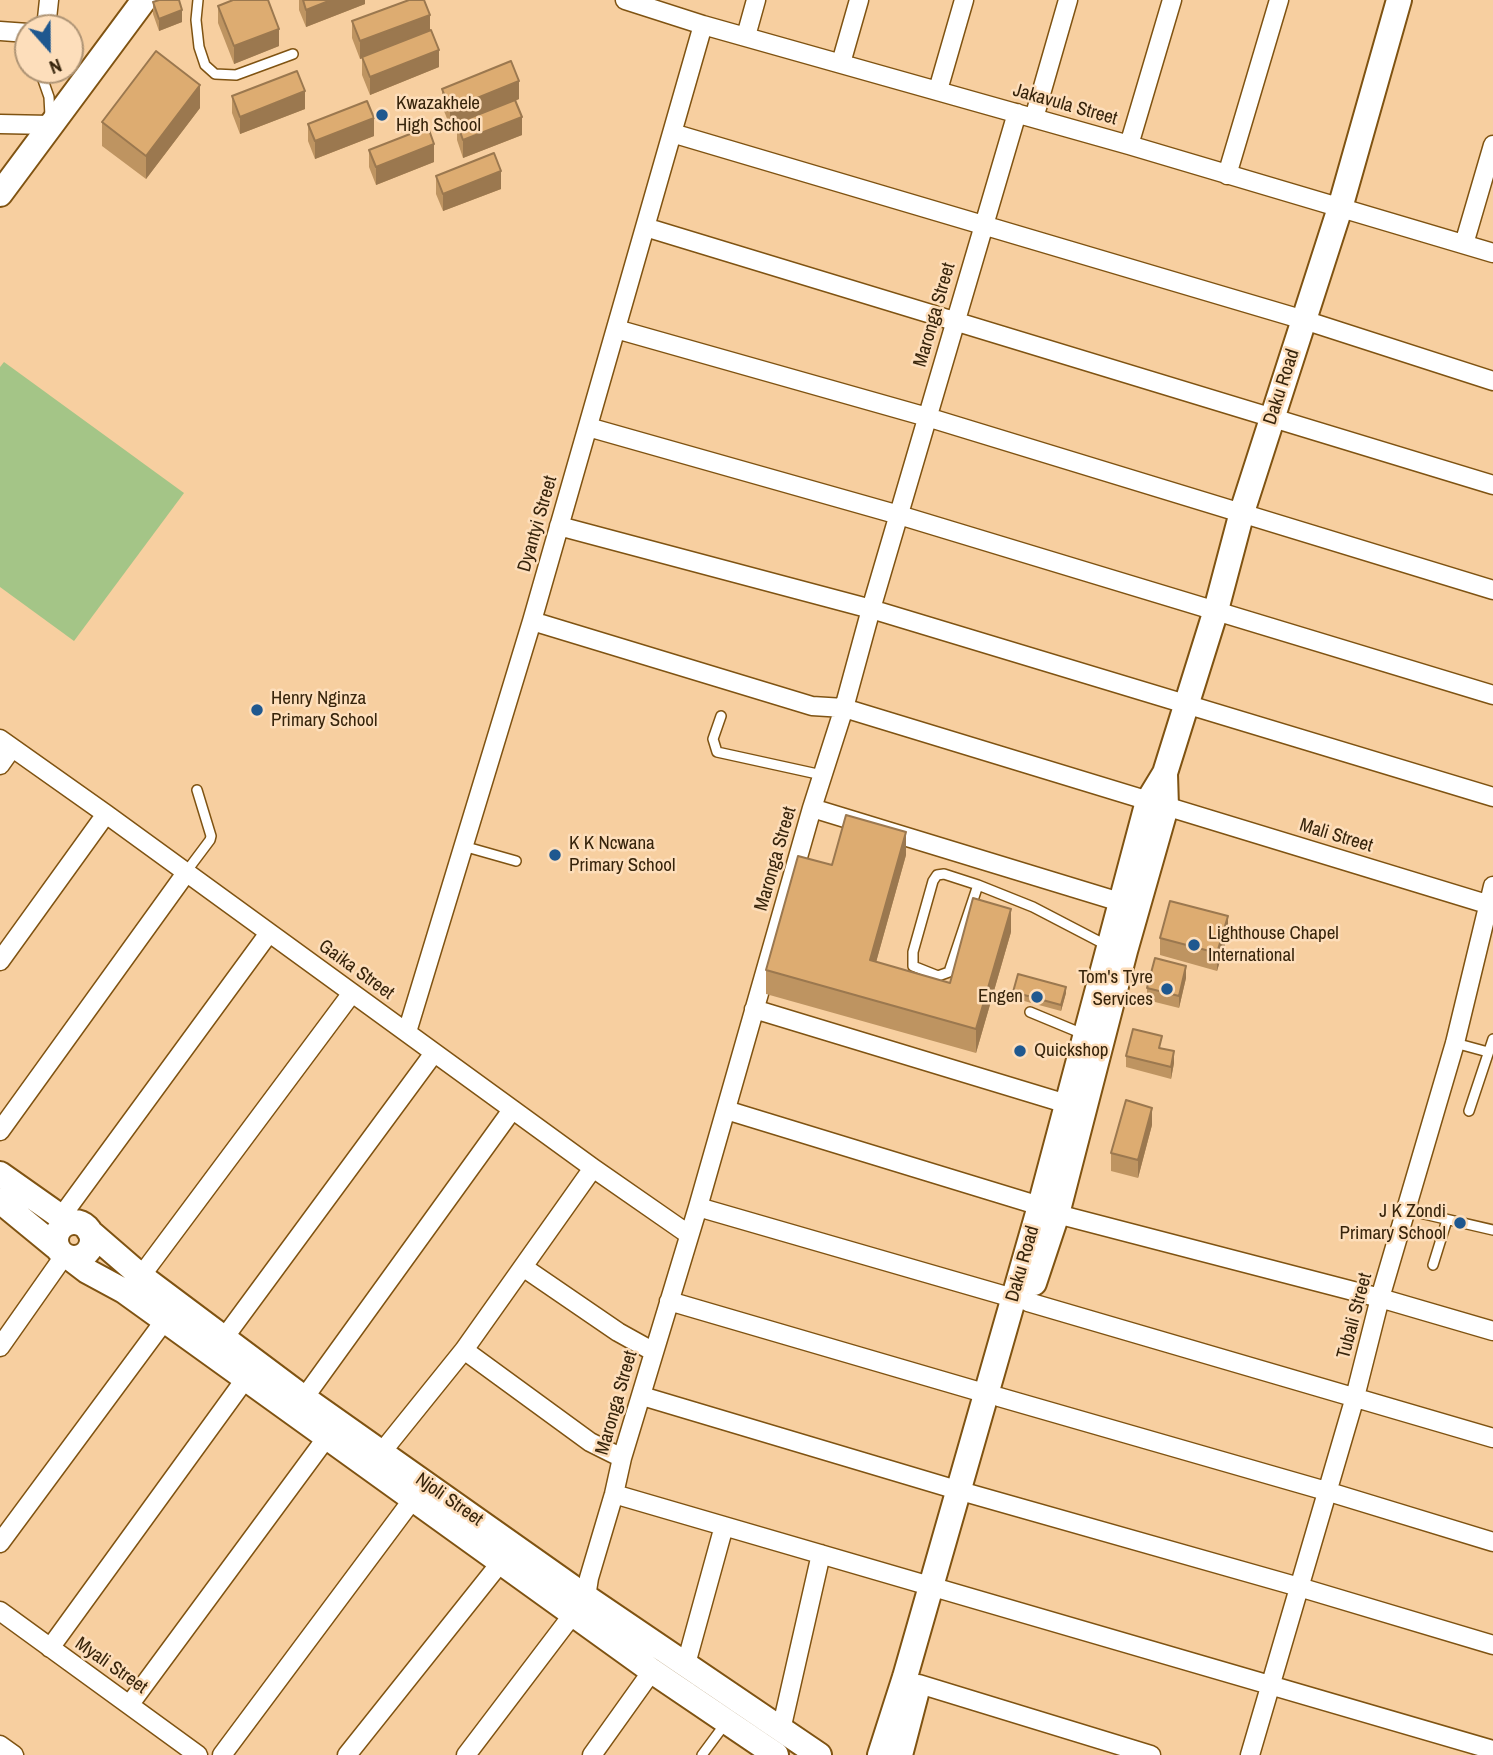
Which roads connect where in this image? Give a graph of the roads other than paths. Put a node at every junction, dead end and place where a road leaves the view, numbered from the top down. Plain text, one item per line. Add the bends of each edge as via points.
1 (144, 0) edge
2 (198, 0) edge
3 (625, 0) edge
4 (756, 0) edge
5 (859, 0) edge
6 (964, 0) edge
7 (1068, 0) edge
8 (1172, 0) edge
9 (1279, 0) edge
10 (1398, 0) edge
11 (653, 4) edge
12 (703, 25) junction
13 (746, 36) junction
14 (293, 54) dead end
15 (841, 63) junction
16 (44, 84) edge
17 (938, 90) junction
18 (1025, 116) junction
19 (0, 124) edge
20 (50, 125) junction
21 (672, 133) junction
22 (1129, 145) junction
23 (1493, 145) edge
24 (1227, 175) junction
25 (0, 194) edge
26 (1340, 208) junction
27 (983, 226) junction
28 (645, 228) junction
29 (1464, 244) junction
30 (1493, 253) edge
31 (1304, 320) junction
32 (955, 322) junction
33 (616, 329) junction
34 (1493, 381) edge
35 (927, 417) junction
36 (1272, 417) junction
37 (588, 427) junction
38 (1493, 485) edge
39 (1242, 512) junction
40 (899, 515) junction
41 (559, 526) junction
42 (1493, 590) edge
43 (871, 609) junction
44 (1216, 610) junction
45 (532, 621) junction
46 (1493, 695) edge
47 (1185, 705) junction
48 (844, 708) junction
49 (721, 716) dead end
50 (6, 743) edge
51 (0, 765) edge
52 (822, 775) junction
53 (197, 790) dead end
54 (1493, 797) edge
55 (1157, 804) junction
56 (812, 807) junction
57 (106, 814) junction
58 (463, 846) junction
59 (516, 860) dead end
60 (186, 873) junction
61 (978, 885) junction
62 (1493, 886) edge
63 (1120, 902) junction
64 (1490, 905) edge
65 (269, 933) junction
66 (1117, 949) junction
67 (0, 961) edge
68 (352, 993) junction
69 (754, 1009) junction
70 (1030, 1012) dead end
71 (407, 1032) junction
72 (1085, 1034) junction
73 (1493, 1039) edge
74 (1455, 1044) junction
75 (1488, 1052) junction
76 (434, 1053) junction
77 (1067, 1104) junction
78 (512, 1110) junction
79 (726, 1110) junction
80 (1469, 1111) dead end
81 (0, 1130) edge
82 (593, 1168) junction
83 (0, 1174) edge
84 (0, 1200) edge
85 (698, 1207) junction
86 (1407, 1208) junction
87 (1048, 1210) junction
88 (1447, 1220) junction
89 (75, 1223) junction
90 (1493, 1230) edge
91 (688, 1234) junction
92 (64, 1254) junction
93 (1433, 1265) dead end
94 (523, 1267) junction
95 (141, 1276) junction
96 (1380, 1298) junction
97 (1021, 1300) junction
98 (669, 1301) junction
99 (164, 1320) junction
100 (1493, 1331) edge
101 (224, 1338) junction
102 (1, 1343) edge
103 (464, 1350) junction
104 (654, 1352) junction
105 (246, 1378) junction
106 (992, 1395) junction
107 (642, 1396) junction
108 (1355, 1397) junction
109 (303, 1398) junction
110 (327, 1437) junction
111 (1493, 1438) edge
112 (381, 1453) junction
113 (622, 1458) junction
114 (1326, 1491) junction
115 (963, 1492) junction
116 (614, 1494) junction
117 (413, 1499) junction
118 (724, 1526) junction
119 (1493, 1542) edge
120 (0, 1543) edge
121 (821, 1554) junction
122 (501, 1562) junction
123 (935, 1587) junction
124 (1299, 1587) junction
125 (579, 1605) junction
126 (0, 1611) edge
127 (1493, 1645) edge
128 (50, 1648) junction
129 (686, 1664) junction
130 (652, 1671) junction
131 (919, 1684) junction
132 (1270, 1685) junction
133 (130, 1704) junction
134 (733, 1712) junction
135 (781, 1730) junction
136 (0, 1745) edge
137 (1493, 1750) edge
138 (14, 1755) edge
139 (198, 1755) edge
140 (222, 1755) edge
141 (347, 1755) edge
142 (466, 1755) edge
143 (592, 1755) edge
144 (702, 1755) edge
145 (776, 1755) edge
146 (819, 1755) edge
147 (880, 1755) edge
148 (901, 1755) edge
149 (1151, 1755) edge
150 (1250, 1755) edge

1 - 20 street
2 - 14 lane via 199,47 205,65 215,74 236,75
3 - 11 street, Jakavula Street
4 - 13 street
5 - 15 street
6 - 17 street
7 - 18 street, Maronga Street
8 - 22 street
9 - 24 street
10 - 26 street, Daku Road
11 - 12 street, Jakavula Street
12 - 13 street, Jakavula Street
12 - 21 street, Dyantyi Street
13 - 15 street, Jakavula Street
15 - 17 street, Jakavula Street
16 - 20 lane
17 - 18 street, Jakavula Street
18 - 22 street, Jakavula Street
18 - 27 street, Maronga Street
19 - 20 street
20 - 25 street
21 - 27 street
21 - 28 street, Dyantyi Street
22 - 24 street, Jakavula Street
23 - 29 street
24 - 26 street, Jakavula Street
26 - 29 street, Jakavula Street
26 - 31 street, Daku Road
27 - 31 street
27 - 32 street, Maronga Street
28 - 32 street
28 - 33 street, Dyantyi Street
29 - 30 street, Jakavula Street
31 - 34 street
31 - 36 street, Daku Road
32 - 35 street, Maronga Street
32 - 36 street
33 - 35 street
33 - 37 street, Dyantyi Street
35 - 39 street
35 - 40 street, Maronga Street
36 - 38 street
36 - 39 street, Daku Road
37 - 40 street
37 - 41 street, Dyantyi Street
39 - 42 street
39 - 44 street, Daku Road
40 - 43 street, Maronga Street
40 - 44 street
41 - 43 street
41 - 45 street, Dyantyi Street
43 - 47 street
43 - 48 street, Maronga Street
44 - 46 street
44 - 47 street, Daku Road
45 - 48 street, Mali Street via 812,706
45 - 58 street, Dyantyi Street
47 - 54 street
47 - 55 street, Daku Road
48 - 52 street, Maronga Street
48 - 55 street, Mali Street
49 - 52 lane via 713,739 717,752
50 - 51 street
50 - 57 street, Gaika Street
52 - 56 street, Maronga Street
53 - 60 lane via 211,836
55 - 63 street, Daku Road
55 - 64 street, Mali Street
55 - 66 street, Daku Road
56 - 63 street
56 - 69 street, Maronga Street
57 - 60 street, Gaika Street
57 - 67 street
58 - 59 lane
58 - 71 street, Dyantyi Street
60 - 65 street, Gaika Street
60 - 81 street
61 - 61 lane via 944,873 935,877 913,952 914,967 938,976 950,972
61 - 66 lane
62 - 64 street, Tubali Street
63 - 66 street, Daku Road
64 - 74 street, Tubali Street
65 - 68 street, Gaika Street
65 - 89 street
66 - 72 street, Daku Road
66 - 87 street, Daku Road
68 - 71 street, Gaika Street
68 - 95 street
69 - 77 street
69 - 79 street, Maronga Street
70 - 72 lane
71 - 76 street, Gaika Street
72 - 77 street, Daku Road
73 - 75 lane
74 - 75 lane
74 - 86 street, Tubali Street
75 - 80 lane
76 - 78 street, Gaika Street
76 - 101 street
77 - 87 street, Daku Road
78 - 82 street, Gaika Street
78 - 109 street
79 - 85 street, Maronga Street
79 - 87 street
82 - 91 street, Gaika Street
82 - 94 street
83 - 89 street, Njoli Street
84 - 92 street, Njoli Street
85 - 91 street, Maronga Street
85 - 97 street
86 - 88 lane
86 - 96 street, Tubali Street
87 - 96 street
87 - 97 street, Daku Road
88 - 90 lane
88 - 93 lane
89 - 92 street via 58,1230 55,1241
89 - 95 street, Njoli Street
91 - 98 street, Maronga Street
92 - 99 street, Njoli Street
92 - 102 street
94 - 103 street
94 - 104 street
95 - 101 street, Njoli Street
96 - 100 street
96 - 108 street, Tubali Street
97 - 106 street, Daku Road
97 - 108 street
98 - 104 street, Maronga Street
98 - 106 street
99 - 105 street, Njoli Street
99 - 120 street
101 - 109 street, Njoli Street
103 - 112 street
103 - 113 street via 582,1436
104 - 107 street, Maronga Street
105 - 110 street, Njoli Street
105 - 128 street
106 - 114 street
106 - 115 street, Daku Road
107 - 113 street, Maronga Street
107 - 115 street
108 - 111 street
108 - 114 street, Tubali Street
109 - 112 street, Njoli Street
110 - 117 street, Njoli Street
110 - 133 street
112 - 125 street, Njoli Street
113 - 116 street, Maronga Street
114 - 119 street
114 - 124 street, Tubali Street
115 - 123 street, Daku Road
115 - 124 street
116 - 118 street
116 - 125 street, Maronga Street
117 - 122 street, Njoli Street
117 - 140 street
118 - 121 street
118 - 129 street
121 - 123 street
121 - 135 street
122 - 125 street, Njoli Street
122 - 141 street
123 - 131 street, Daku Road
123 - 132 street
123 - 147 street, Daku Road
124 - 127 street
124 - 132 street, Tubali Street
125 - 129 street, Njoli Street
125 - 130 street, Njoli Street
125 - 142 street
126 - 128 street, Myali Street
128 - 133 street, Myali Street
129 - 134 street, Njoli Street
130 - 134 street, Njoli Street
130 - 143 street
131 - 148 street, Daku Road
131 - 149 street
132 - 137 street
132 - 150 street, Tubali Street
133 - 139 street, Myali Street
134 - 135 street, Njoli Street
134 - 144 lane
134 - 145 street, Njoli Street
135 - 146 street, Njoli Street
136 - 138 street

